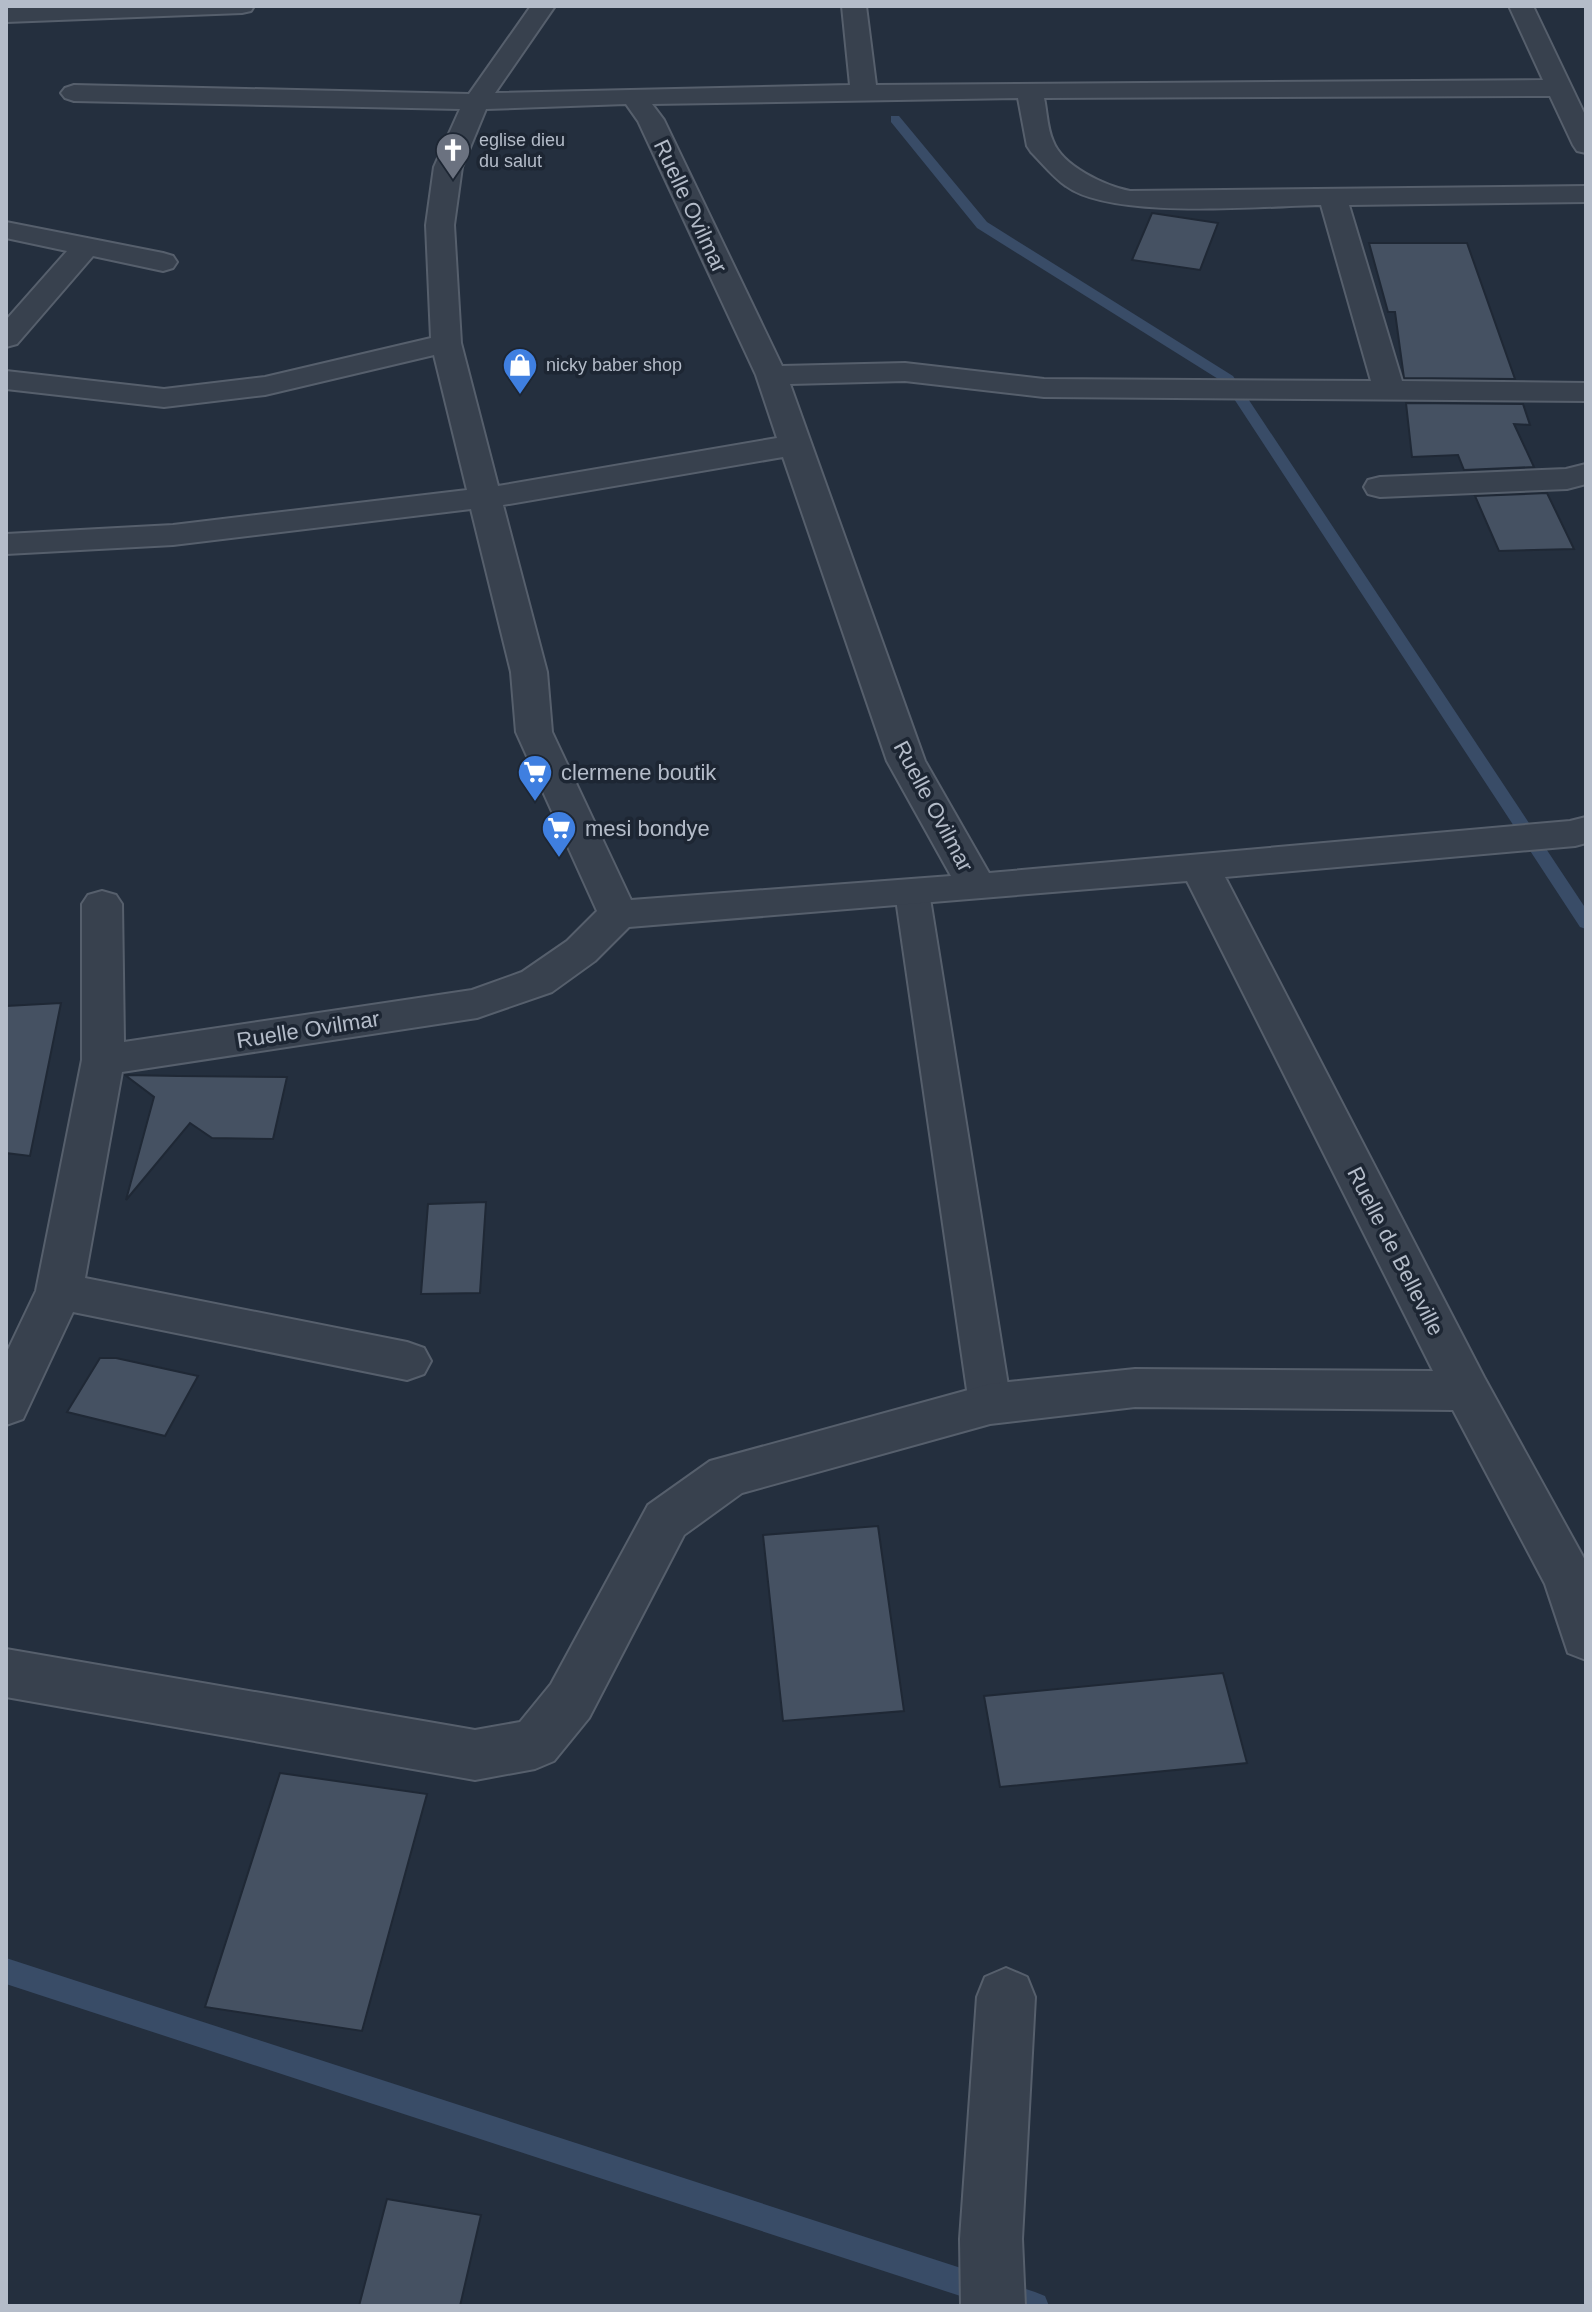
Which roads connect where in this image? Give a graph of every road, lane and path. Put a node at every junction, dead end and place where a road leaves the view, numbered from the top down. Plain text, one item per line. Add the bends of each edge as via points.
1 (242, 6) edge
2 (543, 6) edge
3 (854, 6) edge
4 (1521, 6) edge
5 (9, 15) dead end
6 (1559, 88) junction
7 (1030, 90) junction
8 (864, 91) junction
9 (74, 93) dead end
10 (633, 96) junction
11 (476, 102) junction
12 (1586, 145) edge
13 (1586, 194) edge
14 (1333, 197) junction
15 (6, 230) edge
16 (87, 246) junction
17 (163, 262) dead end
18 (6, 338) edge
19 (446, 343) junction
20 (771, 375) junction
21 (6, 380) edge
22 (1389, 390) junction
23 (1586, 392) edge
24 (795, 445) junction
25 (1586, 474) edge
26 (1380, 487) dead end
27 (485, 498) junction
28 (6, 544) edge
29 (1580, 831) edge
30 (1200, 867) junction
31 (977, 887) junction
32 (912, 892) junction
33 (102, 904) dead end
34 (618, 914) junction
35 (103, 1060) junction
36 (59, 1291) junction
37 (407, 1361) dead end
38 (1467, 1391) junction
39 (990, 1404) junction
40 (6, 1405) edge
41 (1586, 1637) edge
42 (6, 1673) edge
43 (1006, 1997) dead end
44 (993, 2306) edge

1 - 5 street
2 - 11 street
3 - 8 street
4 - 6 street
6 - 7 street
6 - 12 street
7 - 8 street
7 - 14 street via 1040,146 1076,181 1101,193 1130,199
8 - 10 street
9 - 11 street
10 - 11 street
10 - 20 street, Ruelle Ovilmar via 651,120
11 - 19 street via 448,167 440,225
13 - 14 street
14 - 22 street
15 - 16 street
16 - 17 street
16 - 18 street
19 - 21 street via 265,386 164,398
19 - 27 street
20 - 22 street via 905,372 1044,388
20 - 24 street, Ruelle Ovilmar
22 - 23 street
24 - 27 street
24 - 31 street, Ruelle Ovilmar via 906,761
25 - 26 street
27 - 28 street via 173,535
27 - 34 street via 529,672 534,732
29 - 30 street
30 - 31 street
30 - 38 street, Ruelle de Belleville
31 - 32 street, Ruelle Ovilmar
32 - 34 street, Ruelle Ovilmar
32 - 39 lane
33 - 35 street
34 - 35 street, Ruelle Ovilmar via 581,951 537,982 477,1004
35 - 36 street
36 - 37 street
36 - 40 street
38 - 39 street via 1135,1388
38 - 41 street, Ruelle de Belleville via 1570,1581
39 - 42 street via 727,1476 666,1520 570,1701 535,1744 475,1755
43 - 44 street via 991,2239

